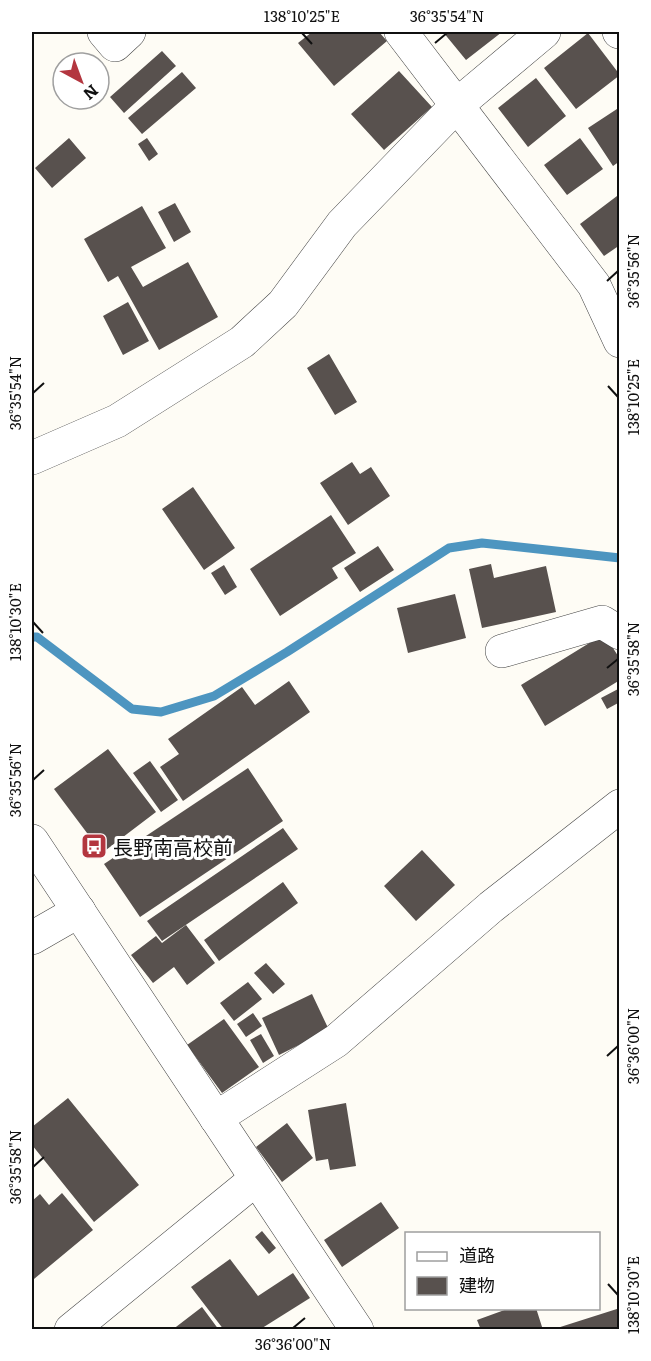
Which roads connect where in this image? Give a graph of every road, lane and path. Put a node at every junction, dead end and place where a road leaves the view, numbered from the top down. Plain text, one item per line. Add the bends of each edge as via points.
1 (104, 32) edge
2 (129, 32) edge
3 (401, 32) edge
4 (544, 32) edge
5 (457, 105) junction
6 (620, 341) edge
7 (32, 458) edge
8 (620, 633) edge
9 (502, 651) dead end
10 (620, 806) edge
11 (32, 841) edge
12 (79, 911) junction
13 (32, 938) edge
14 (216, 1118) junction
15 (256, 1179) junction
16 (71, 1329) edge
17 (357, 1329) edge

1 - 2 street via 115,45
3 - 5 street
4 - 5 street
5 - 6 street via 594,285
5 - 7 street via 342,224 283,304 242,342 117,421
8 - 9 street via 602,622
10 - 14 street via 491,907 336,1041
11 - 12 street
12 - 13 street
12 - 14 street
14 - 15 street
15 - 16 street
15 - 17 street

